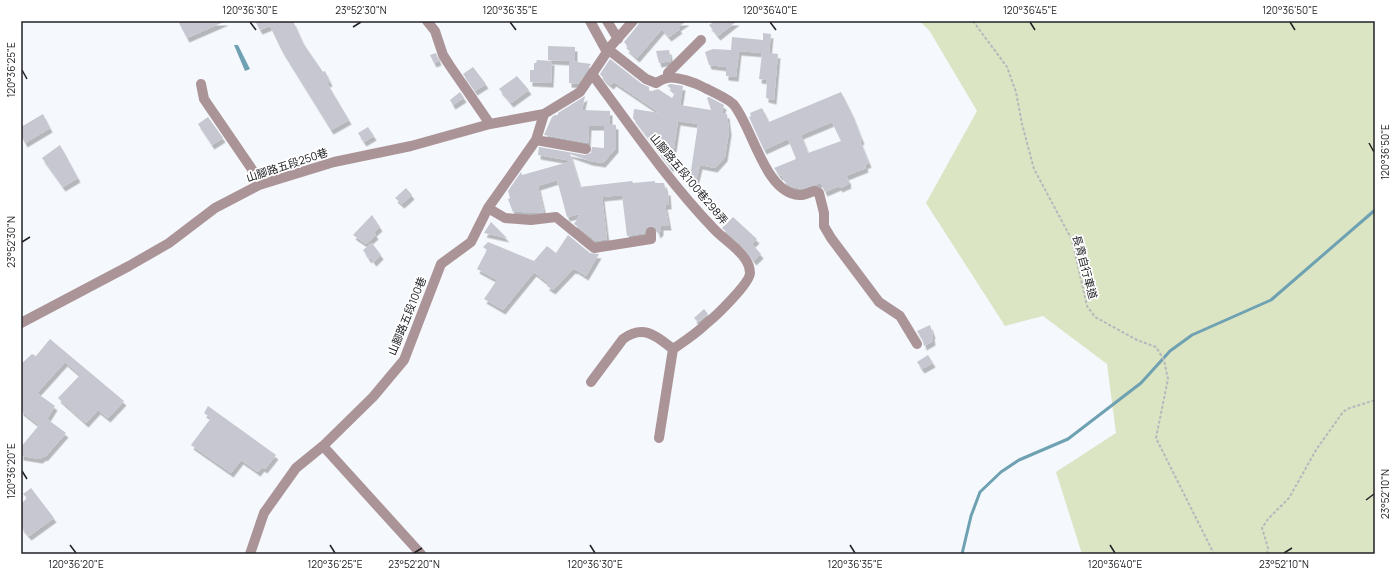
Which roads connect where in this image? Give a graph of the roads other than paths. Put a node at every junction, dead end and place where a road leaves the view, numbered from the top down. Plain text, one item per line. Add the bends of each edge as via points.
1 (427, 21) edge
2 (590, 21) edge
3 (607, 21) edge
4 (633, 21) edge
5 (618, 39) junction
6 (701, 40) dead end
7 (608, 51) junction
8 (592, 74) junction
9 (668, 78) junction
10 (202, 84) dead end
11 (544, 114) junction
12 (490, 124) junction
13 (536, 140) junction
14 (586, 150) dead end
15 (262, 184) junction
16 (488, 208) junction
17 (651, 232) dead end
18 (21, 323) edge
19 (917, 344) dead end
20 (673, 349) junction
21 (590, 382) dead end
22 (659, 438) dead end
23 (323, 446) junction
24 (250, 554) edge
25 (421, 554) edge

1 - 12 lane via 435,31 443,55
2 - 7 lane
3 - 5 lane
4 - 5 lane
5 - 7 lane
6 - 9 lane via 668,73
7 - 8 lane
7 - 9 lane via 656,83
8 - 11 lane via 580,92
8 - 20 lane, 山腳路五段100巷298弄 via 660,166 708,223 739,252 749,266 750,275 746,283 707,324
9 - 19 lane via 698,84 733,103 767,169 780,187 801,196 814,191 819,194 824,213 824,226 831,238 879,302 900,316
10 - 15 lane via 204,99
11 - 12 lane, 山腳路五段250巷
11 - 13 lane, 山腳路五段100巷
12 - 15 lane, 山腳路五段250巷 via 411,146 334,162
13 - 14 lane
13 - 16 lane, 山腳路五段100巷
15 - 18 lane, 山腳路五段250巷 via 215,208 169,243
16 - 17 lane via 505,218 531,220 556,217 594,248 651,239
16 - 23 lane, 山腳路五段100巷 via 471,242 441,264 404,360 374,397
20 - 21 lane via 656,335 637,331 622,339
20 - 22 lane
23 - 24 lane, 山腳路五段100巷 via 296,468 264,513
23 - 25 lane

